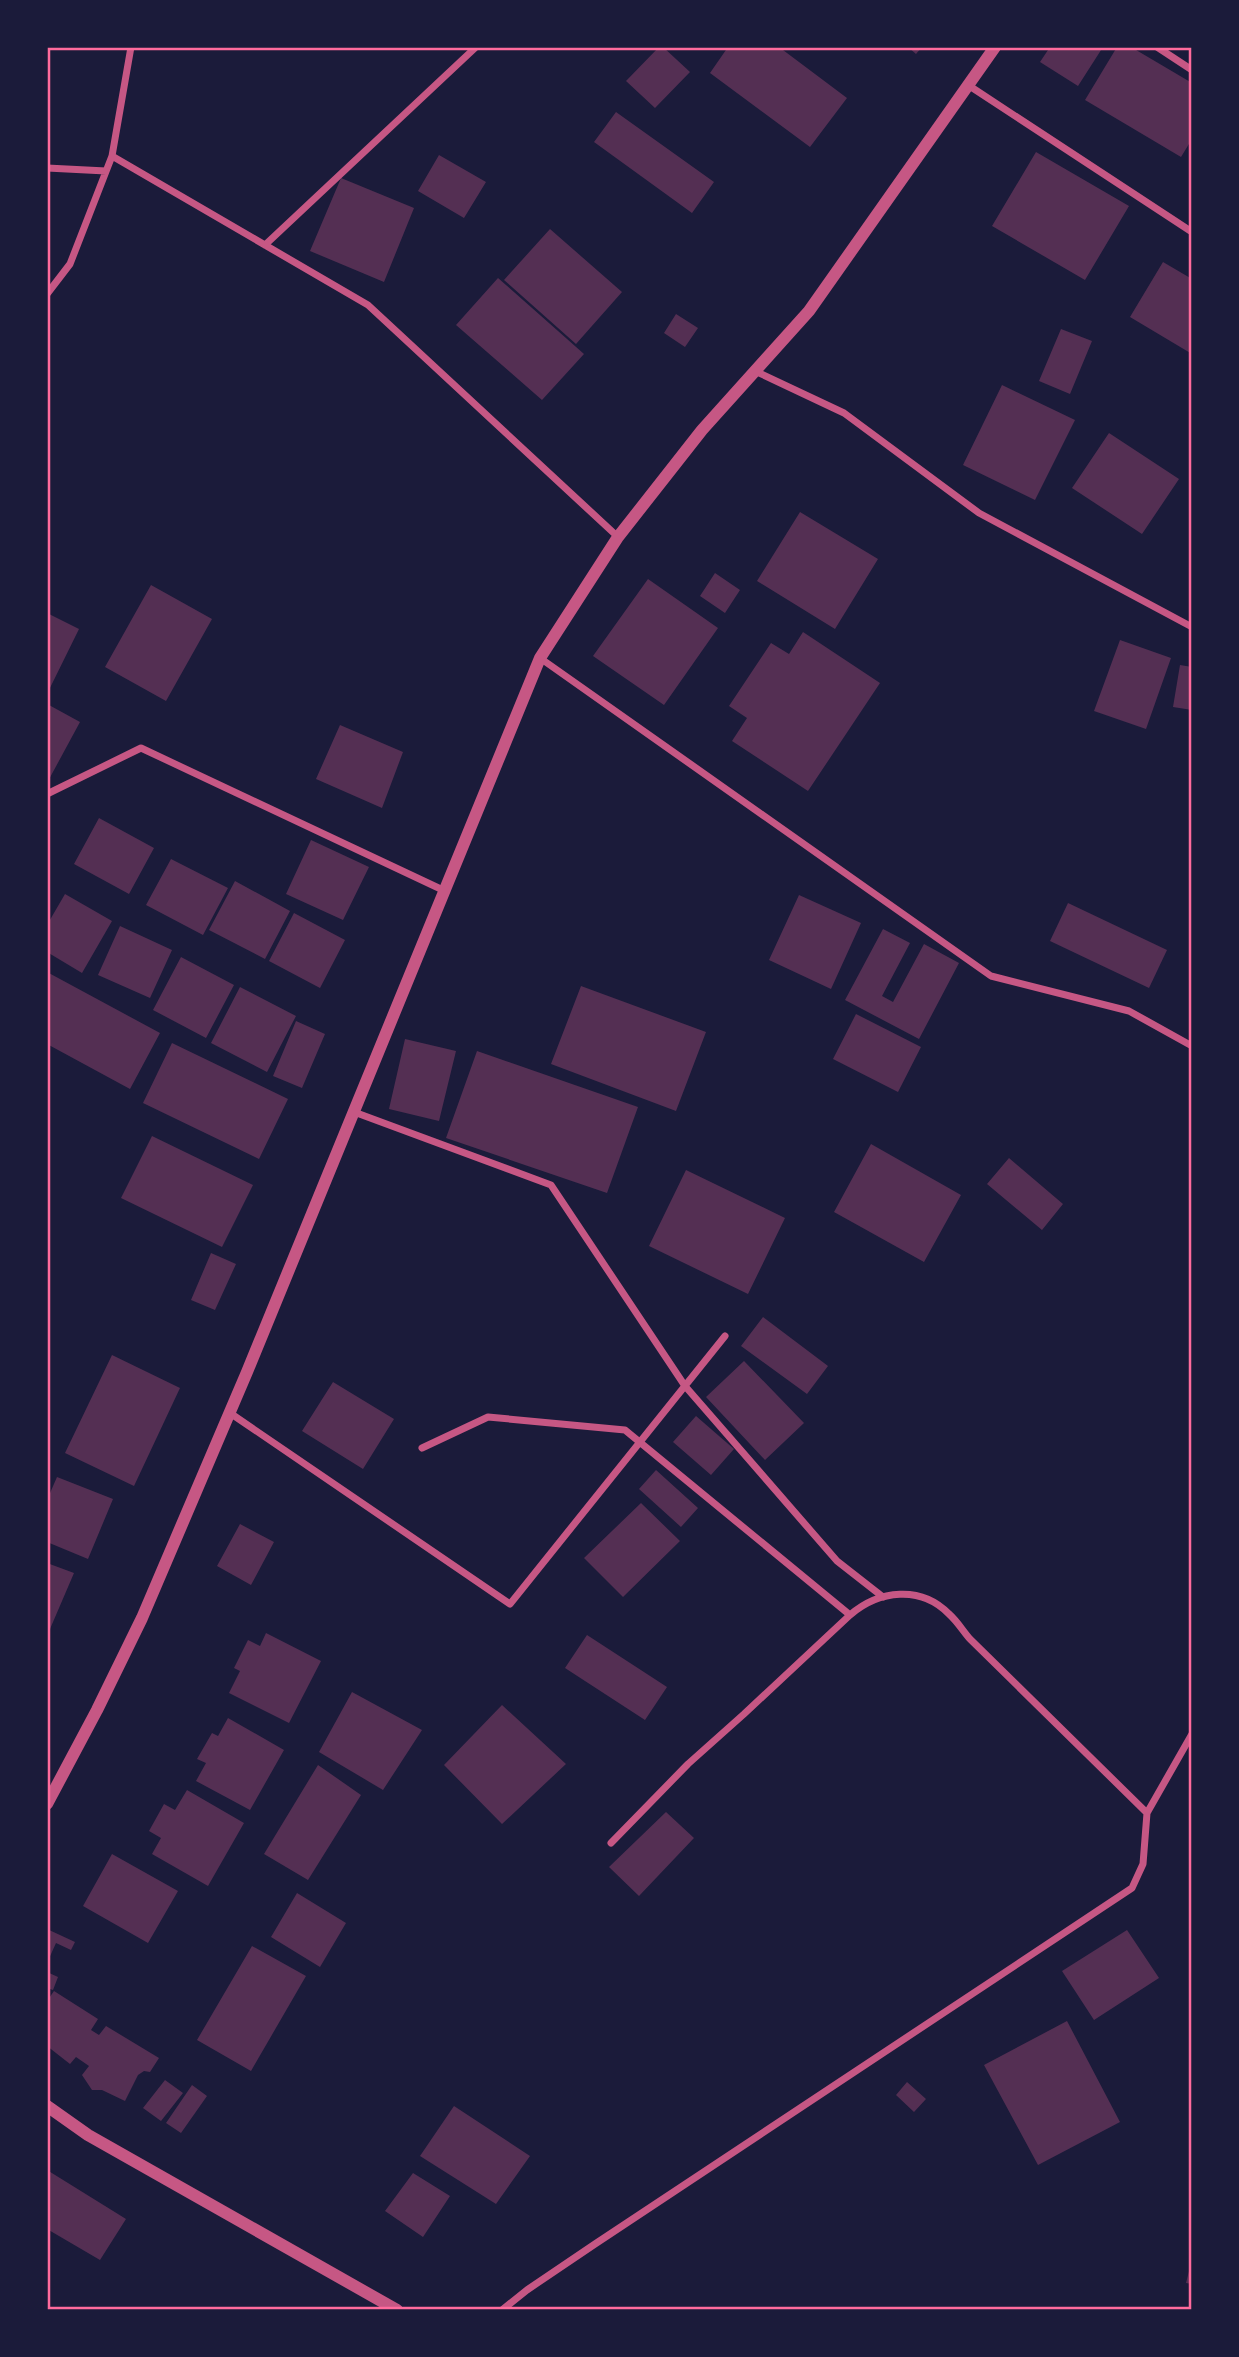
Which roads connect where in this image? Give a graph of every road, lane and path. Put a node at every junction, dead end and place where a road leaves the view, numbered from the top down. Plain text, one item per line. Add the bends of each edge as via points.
1 (131, 47) edge
2 (476, 47) edge
3 (995, 47) edge
4 (1157, 47) edge
5 (1192, 70) edge
6 (968, 85) junction
7 (112, 156) junction
8 (47, 168) edge
9 (106, 171) junction
10 (1192, 232) edge
11 (265, 245) junction
12 (47, 294) edge
13 (755, 371) junction
14 (618, 537) junction
15 (1192, 627) edge
16 (540, 658) junction
17 (47, 794) edge
18 (445, 891) junction
19 (1192, 1046) edge
20 (354, 1112) junction
21 (725, 1336) dead end
22 (685, 1386) junction
23 (230, 1413) junction
24 (640, 1443) junction
25 (422, 1448) dead end
26 (883, 1597) junction
27 (850, 1615) junction
28 (1192, 1734) edge
29 (47, 1804) edge
30 (1147, 1812) junction
31 (611, 1843) dead end
32 (47, 2106) edge
33 (392, 2309) edge
34 (502, 2310) edge

1 - 7 street
2 - 11 street
3 - 6 street
4 - 5 street
6 - 10 street
6 - 13 street via 809,311
7 - 9 street
7 - 11 street
8 - 9 street
9 - 12 street via 70,264
11 - 14 street via 368,305
13 - 14 street
13 - 15 street via 844,413 979,513
14 - 16 street
16 - 18 street
16 - 19 street via 991,976 1129,1011
17 - 18 street via 141,748
18 - 20 street
20 - 22 street via 551,1185
20 - 23 street
21 - 22 street
22 - 24 street
22 - 26 street via 836,1561
23 - 24 street via 510,1604
23 - 29 street via 142,1618
24 - 25 street via 625,1430 488,1417
24 - 27 street
26 - 27 street via 862,1604
26 - 30 street via 918,1594 948,1612
27 - 31 street via 688,1764
28 - 30 street
30 - 34 street via 1143,1864 1132,1888
32 - 33 street via 88,2135

